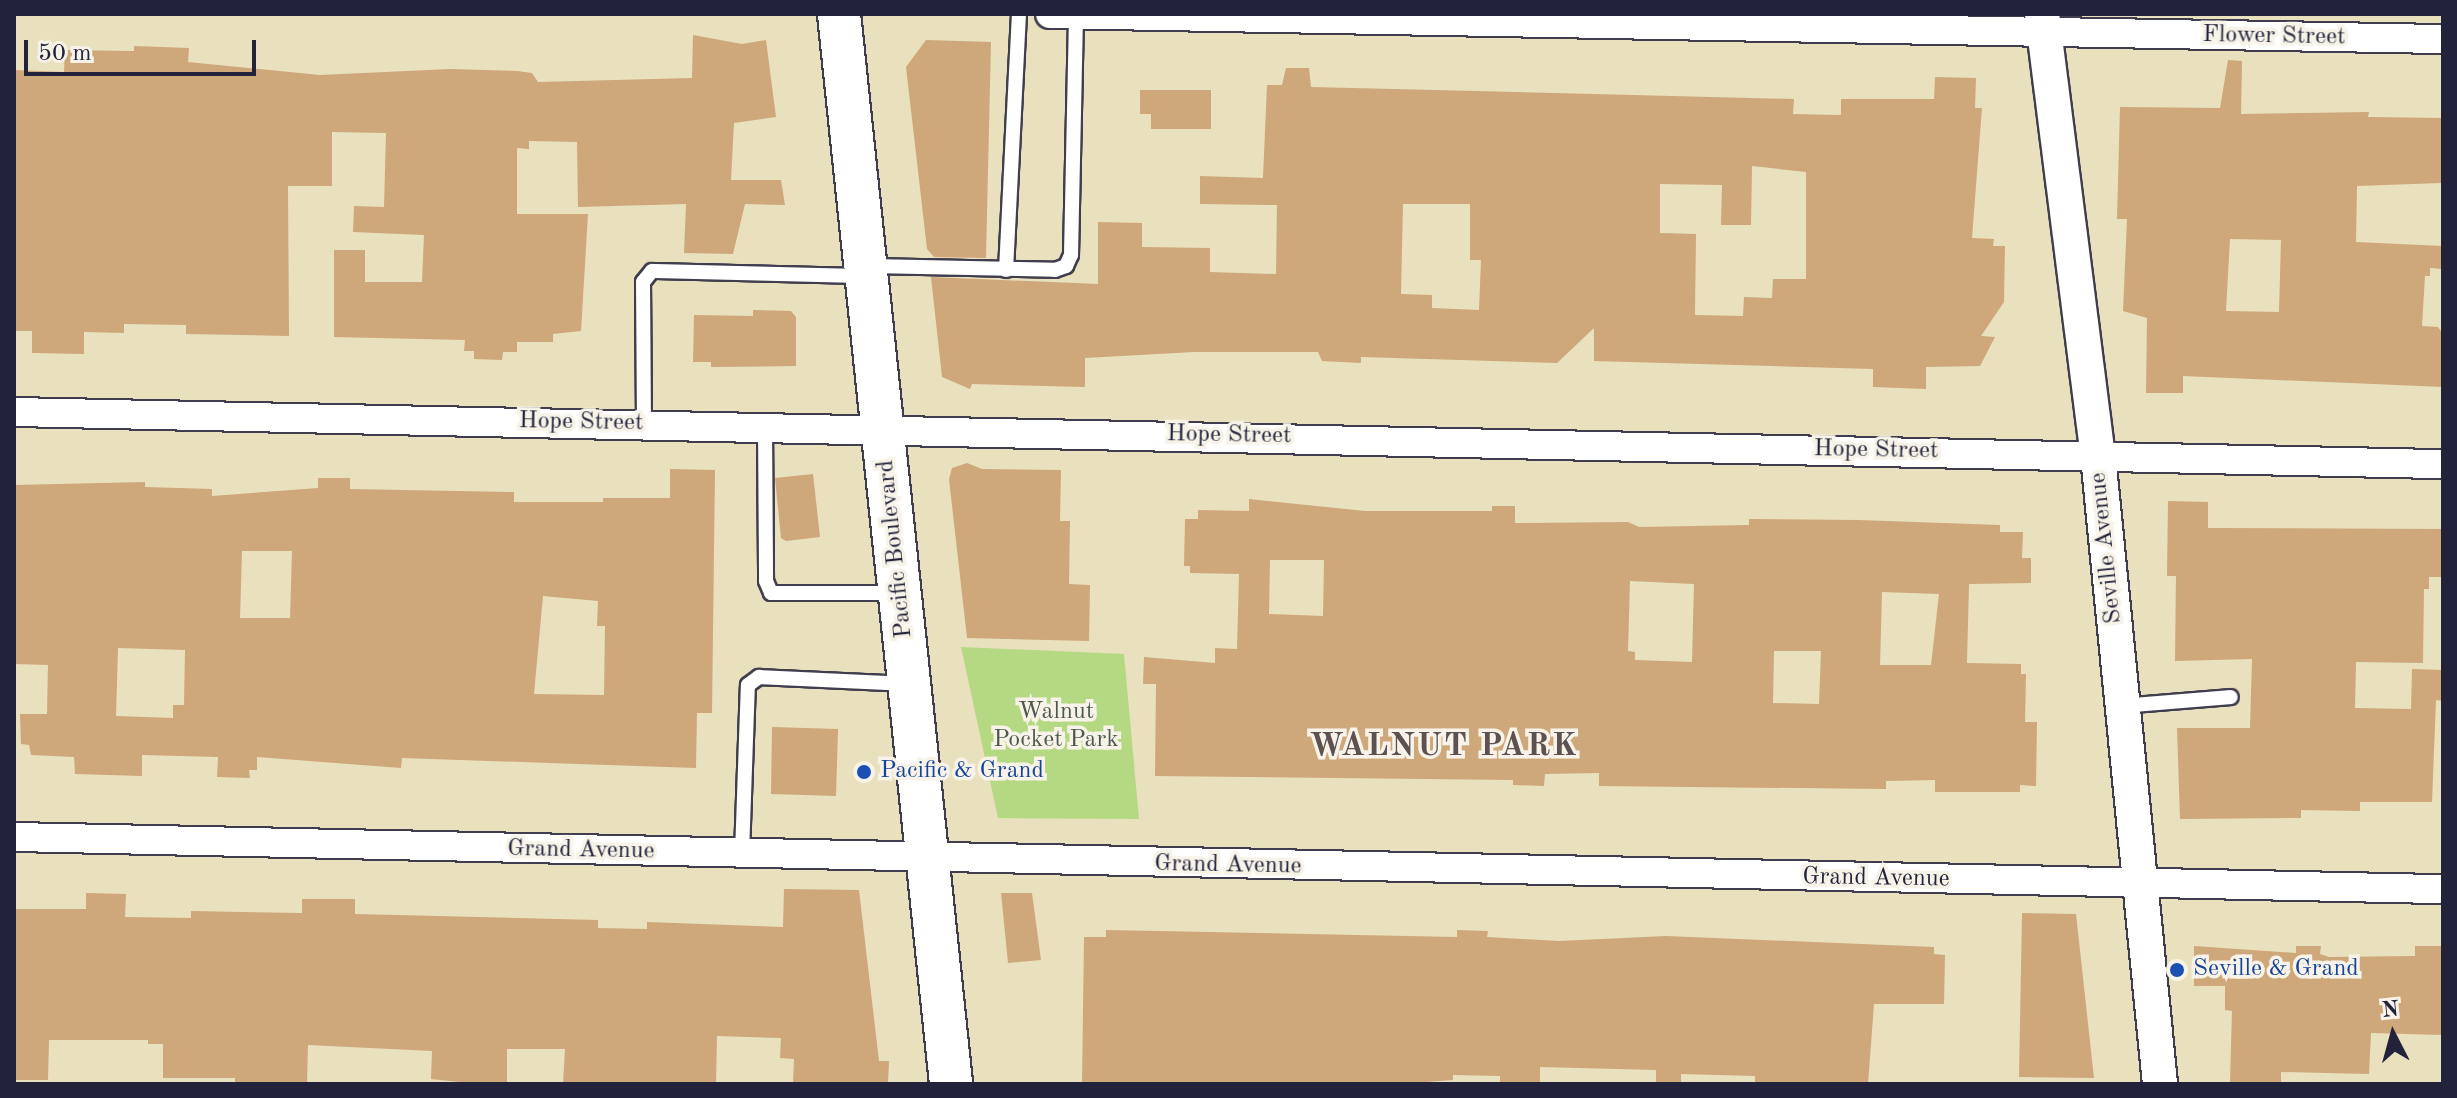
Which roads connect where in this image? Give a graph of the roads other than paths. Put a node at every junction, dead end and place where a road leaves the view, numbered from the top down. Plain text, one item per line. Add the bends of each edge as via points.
1 (839, 14) edge
2 (1019, 14) edge
3 (1050, 14) edge
4 (1076, 15) edge
5 (2043, 24) edge
6 (2443, 39) edge
7 (1006, 270) junction
8 (867, 271) junction
9 (14, 412) edge
10 (644, 424) junction
11 (765, 426) junction
12 (884, 428) junction
13 (2098, 456) junction
14 (2443, 464) edge
15 (901, 593) junction
16 (910, 684) junction
17 (2231, 697) dead end
18 (2122, 706) junction
19 (14, 837) edge
20 (742, 855) junction
21 (928, 859) junction
22 (2139, 885) junction
23 (2443, 889) edge
24 (951, 1084) edge
25 (2160, 1084) edge

1 - 8 main road, Pacific Boulevard
2 - 7 lane
3 - 4 street, Flower Street
4 - 5 street, Flower Street
4 - 7 lane via 1071,255 1066,266 1055,270
5 - 6 street, Flower Street
5 - 13 street, Seville Avenue
7 - 8 lane
8 - 10 lane via 652,271 643,282
8 - 12 main road, Pacific Boulevard
9 - 10 street, Hope Street
10 - 11 street, Hope Street
11 - 12 street, Hope Street
11 - 15 lane via 766,581 771,593
12 - 13 street, Hope Street
12 - 15 main road, Pacific Boulevard
13 - 14 street, Hope Street
13 - 18 street, Seville Avenue
15 - 16 main road, Pacific Boulevard
16 - 20 lane via 759,677 748,685
16 - 21 main road, Pacific Boulevard
17 - 18 lane
18 - 22 street, Seville Avenue
19 - 20 street, Grand Avenue
20 - 21 street, Grand Avenue
21 - 22 street, Grand Avenue
21 - 24 main road, Pacific Boulevard
22 - 23 street, Grand Avenue
22 - 25 street, Seville Avenue

